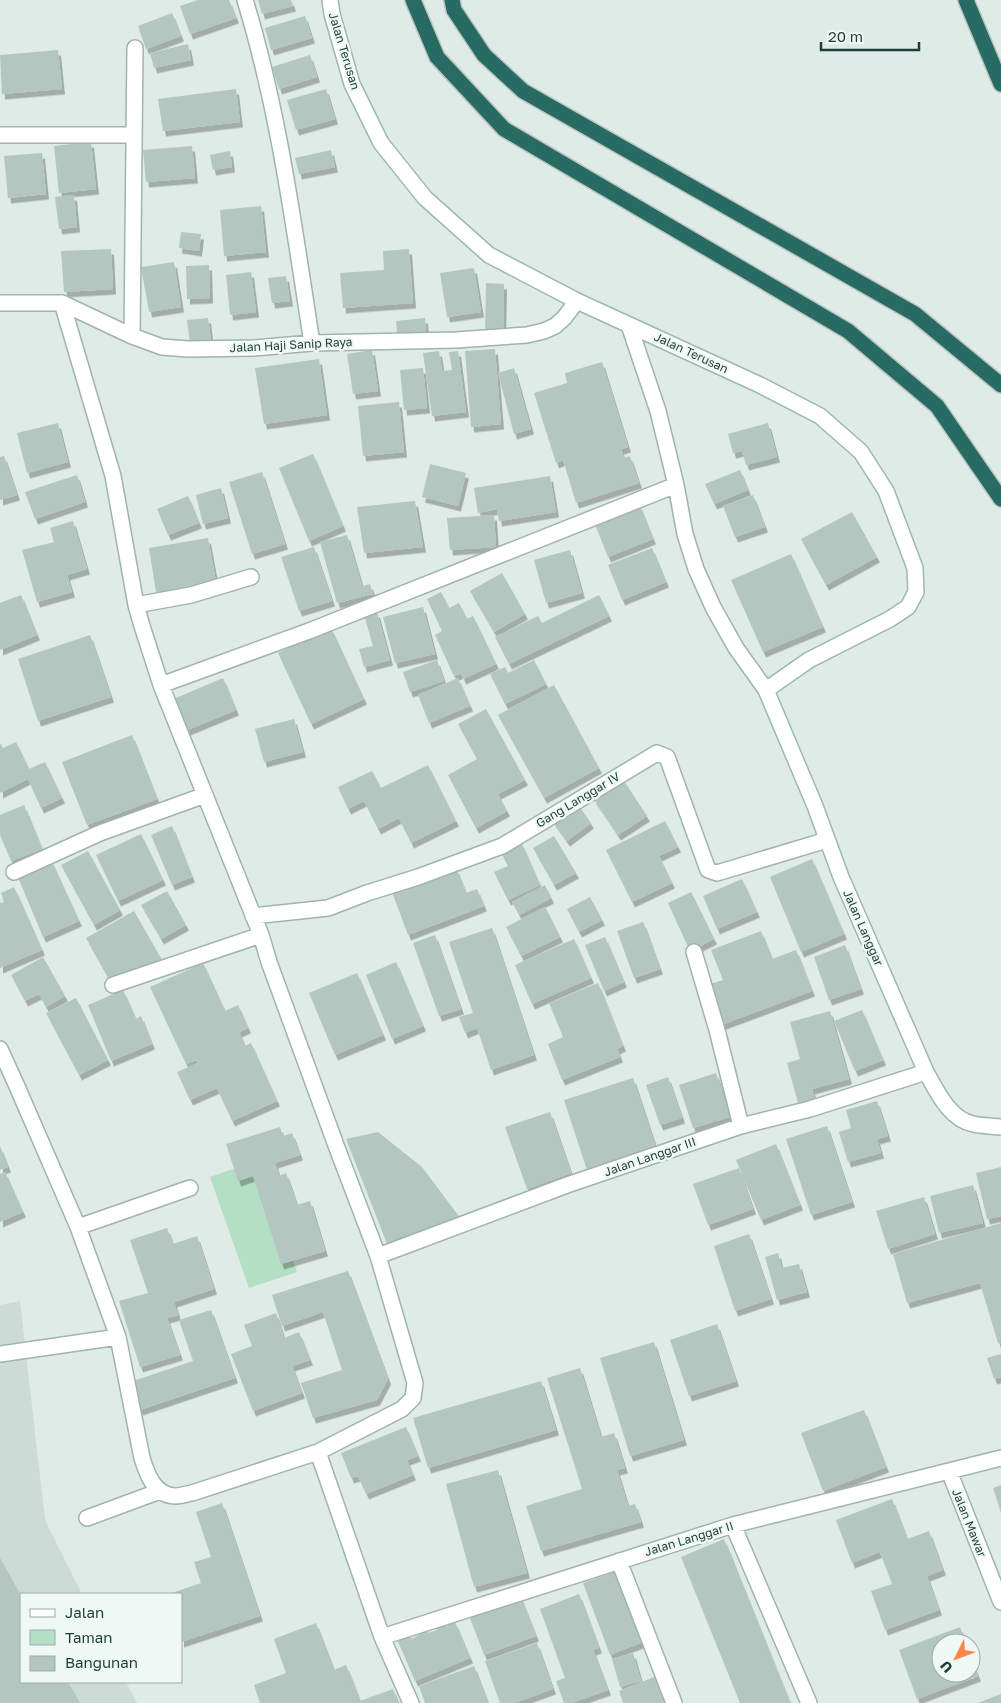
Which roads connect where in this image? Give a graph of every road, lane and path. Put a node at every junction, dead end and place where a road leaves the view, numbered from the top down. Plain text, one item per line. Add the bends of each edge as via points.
1 (245, 0) edge
2 (330, 0) edge
3 (413, 0) edge
4 (452, 0) edge
5 (966, 0) edge
6 (135, 48) dead end
7 (1001, 84) edge
8 (134, 134) junction
9 (0, 135) edge
10 (577, 301) junction
11 (0, 302) edge
12 (62, 303) junction
13 (629, 325) junction
14 (132, 336) junction
15 (312, 343) junction
16 (1001, 385) edge
17 (676, 485) junction
18 (1001, 499) edge
19 (251, 577) dead end
20 (136, 605) junction
21 (161, 685) junction
22 (766, 690) junction
23 (205, 795) junction
24 (828, 840) junction
25 (14, 872) dead end
26 (254, 916) junction
27 (261, 935) junction
28 (694, 952) dead end
29 (113, 985) dead end
30 (0, 1049) edge
31 (926, 1072) junction
32 (741, 1126) junction
33 (1001, 1127) edge
34 (190, 1188) dead end
35 (78, 1227) junction
36 (378, 1256) junction
37 (118, 1337) junction
38 (0, 1354) edge
39 (318, 1452) junction
40 (1001, 1458) edge
41 (948, 1472) junction
42 (160, 1491) junction
43 (87, 1518) dead end
44 (733, 1525) junction
45 (619, 1561) junction
46 (1001, 1602) edge
47 (382, 1637) junction
48 (411, 1703) edge
49 (674, 1703) edge
50 (809, 1703) edge

1 - 15 street via 260,49 283,165
2 - 10 street, Jalan Terusan via 352,84 381,143 425,198 489,255
3 - 18 highway via 437,57 504,129 848,331 937,406
4 - 16 highway via 454,10 484,55 522,91 915,314
5 - 7 highway
6 - 8 street
8 - 9 street
8 - 14 street
10 - 13 street, Jalan Terusan
10 - 15 street, Jalan Haji Sanip Raya via 555,326 527,335
11 - 12 street, Jalan Haji Sanip Raya
12 - 14 street, Jalan Haji Sanip Raya
12 - 20 street via 112,476
13 - 17 street, Jalan Langgar via 658,411
13 - 22 street, Jalan Terusan via 820,416 861,452 886,490 915,568 916,592 908,607 890,620 809,660
14 - 15 street, Jalan Haji Sanip Raya via 162,347 188,349
17 - 21 street via 309,631
17 - 22 street, Jalan Langgar via 685,534 699,576 736,648
19 - 20 street via 191,595
20 - 21 street
21 - 23 street
22 - 24 street, Jalan Langgar
23 - 25 street via 100,833
23 - 26 street
24 - 26 street, Gang Langgar IV via 717,873 708,870 667,757 657,753 502,846 328,908
24 - 31 street, Jalan Langgar
26 - 27 street
27 - 29 street
27 - 36 street
28 - 32 street
30 - 35 street
31 - 32 street, Jalan Langgar III via 810,1109
31 - 33 street, Jalan Langgar via 954,1114 971,1124
32 - 36 street, Jalan Langgar III
34 - 35 street
35 - 37 street
36 - 39 street via 414,1383 413,1398 402,1409
37 - 38 street
37 - 42 street via 142,1458 148,1477
39 - 42 street via 192,1493 174,1496
39 - 47 street
40 - 41 street, Jalan Langgar II
41 - 44 street, Jalan Langgar II
41 - 46 street, Jalan Mawar
42 - 43 street
44 - 45 street, Jalan Langgar II
44 - 50 street
45 - 47 street, Jalan Langgar II
45 - 49 street
47 - 48 street

